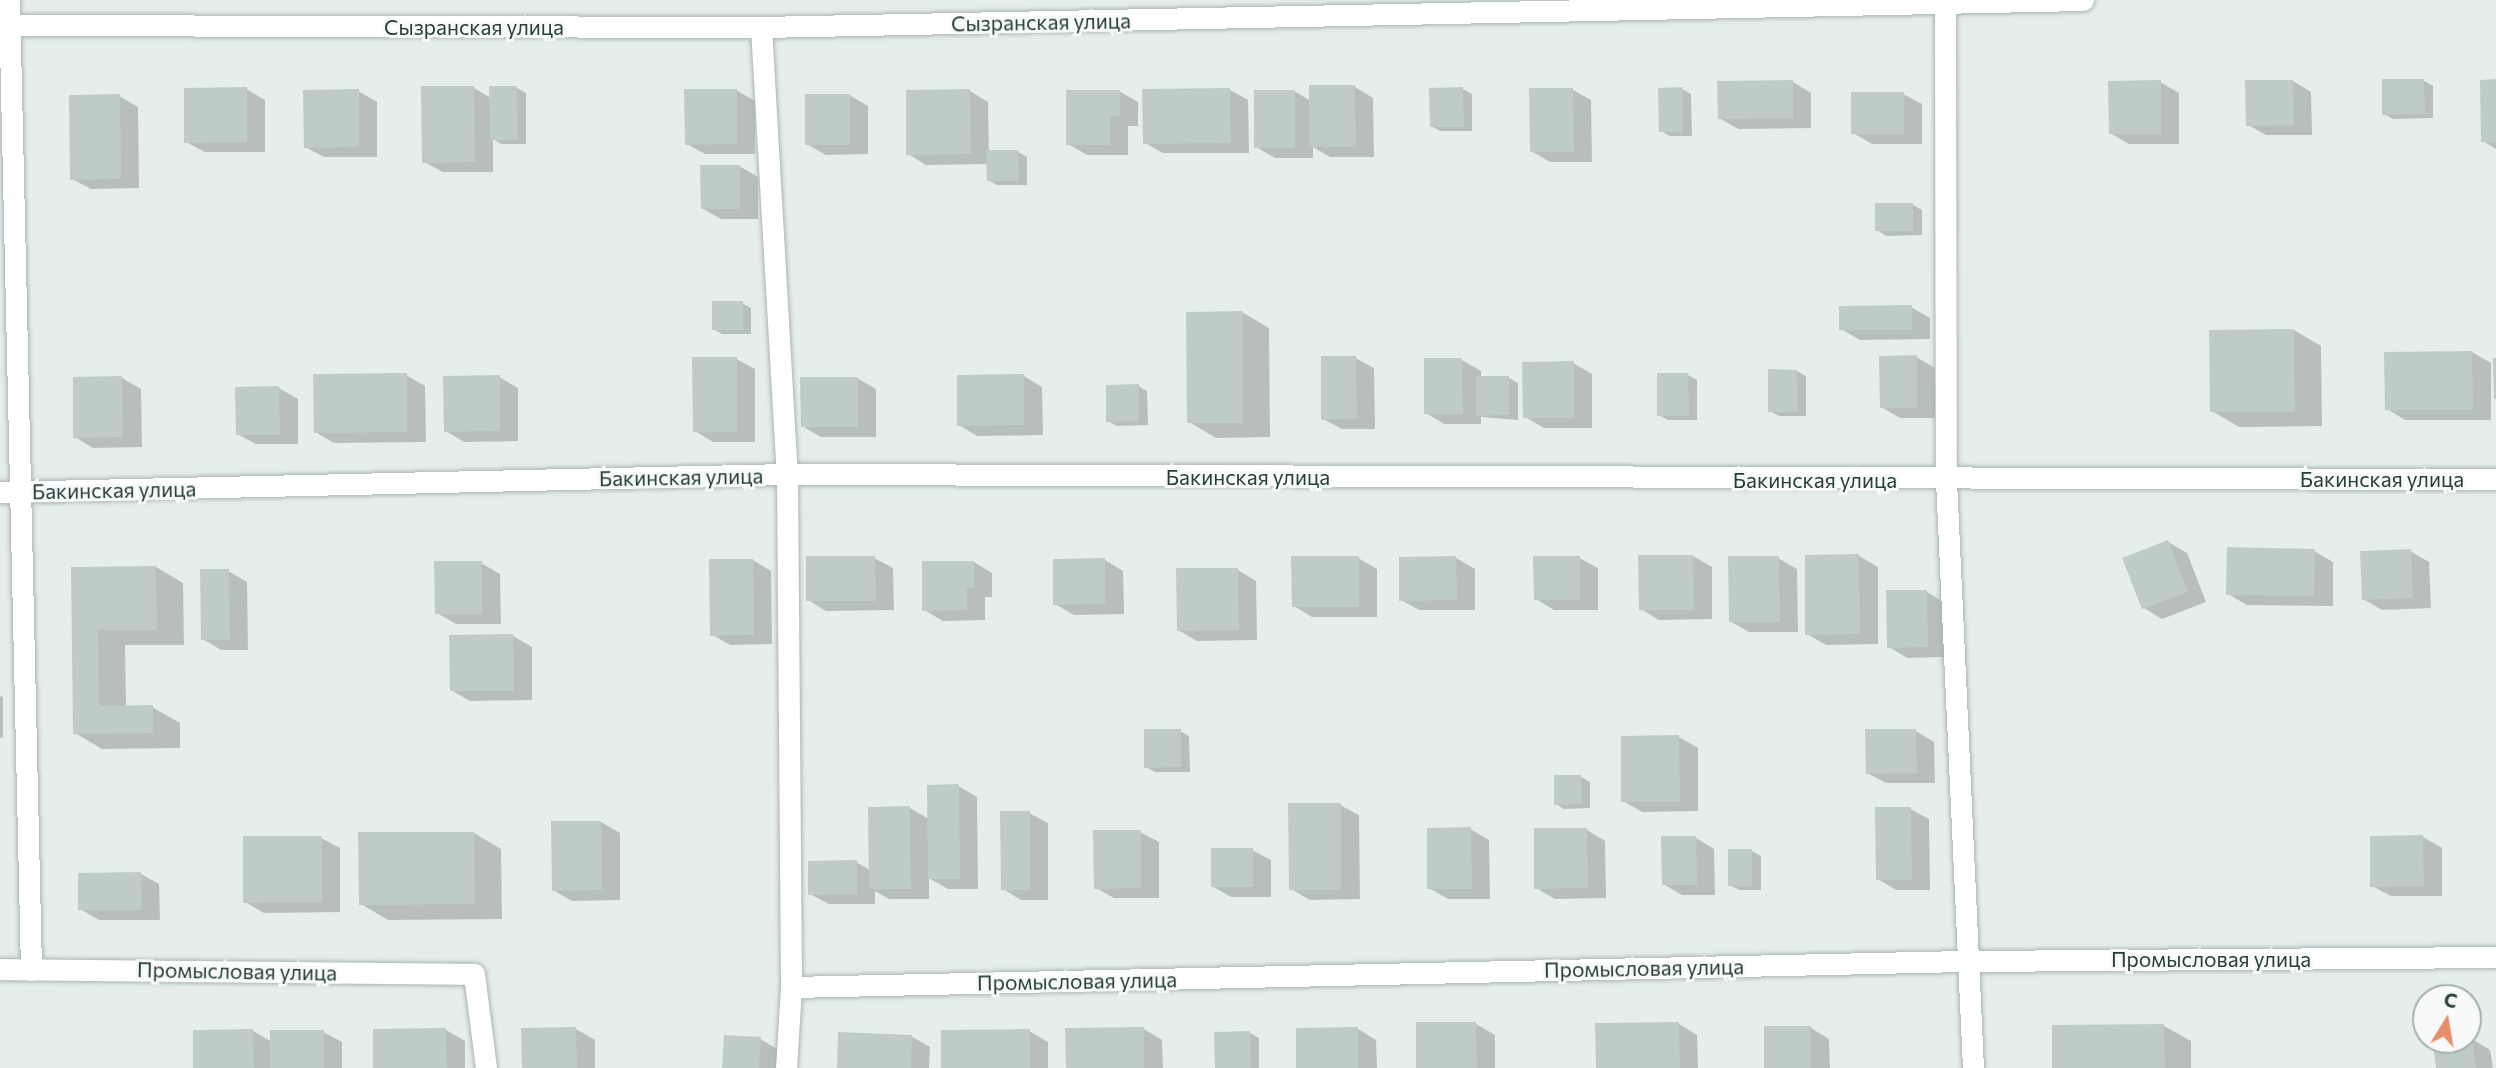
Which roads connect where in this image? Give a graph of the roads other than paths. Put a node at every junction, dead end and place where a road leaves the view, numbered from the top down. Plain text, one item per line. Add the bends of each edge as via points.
1 (9, 0) edge
2 (2082, 0) edge
3 (1945, 2) edge
4 (4, 25) edge
5 (761, 27) junction
6 (787, 474) junction
7 (2496, 479) edge
8 (1946, 480) junction
9 (10, 492) edge
10 (2496, 957) edge
11 (1968, 961) junction
12 (0, 969) edge
13 (31, 970) junction
14 (791, 988) junction
15 (486, 1068) edge
16 (786, 1068) edge
17 (1973, 1068) edge

1 - 4 street
2 - 3 street, Сызранская улица
3 - 5 street, Сызранская улица
3 - 8 street
4 - 5 street, Сызранская улица
4 - 9 street
5 - 6 street
6 - 8 street, Бакинская улица
6 - 9 street, Бакинская улица
6 - 14 street
7 - 8 street, Бакинская улица
8 - 11 street
9 - 13 street
10 - 11 street, Промысловая улица
11 - 14 street, Промысловая улица
11 - 17 street
12 - 13 street, Промысловая улица
13 - 15 street, Промысловая улица via 474,974
14 - 16 street

